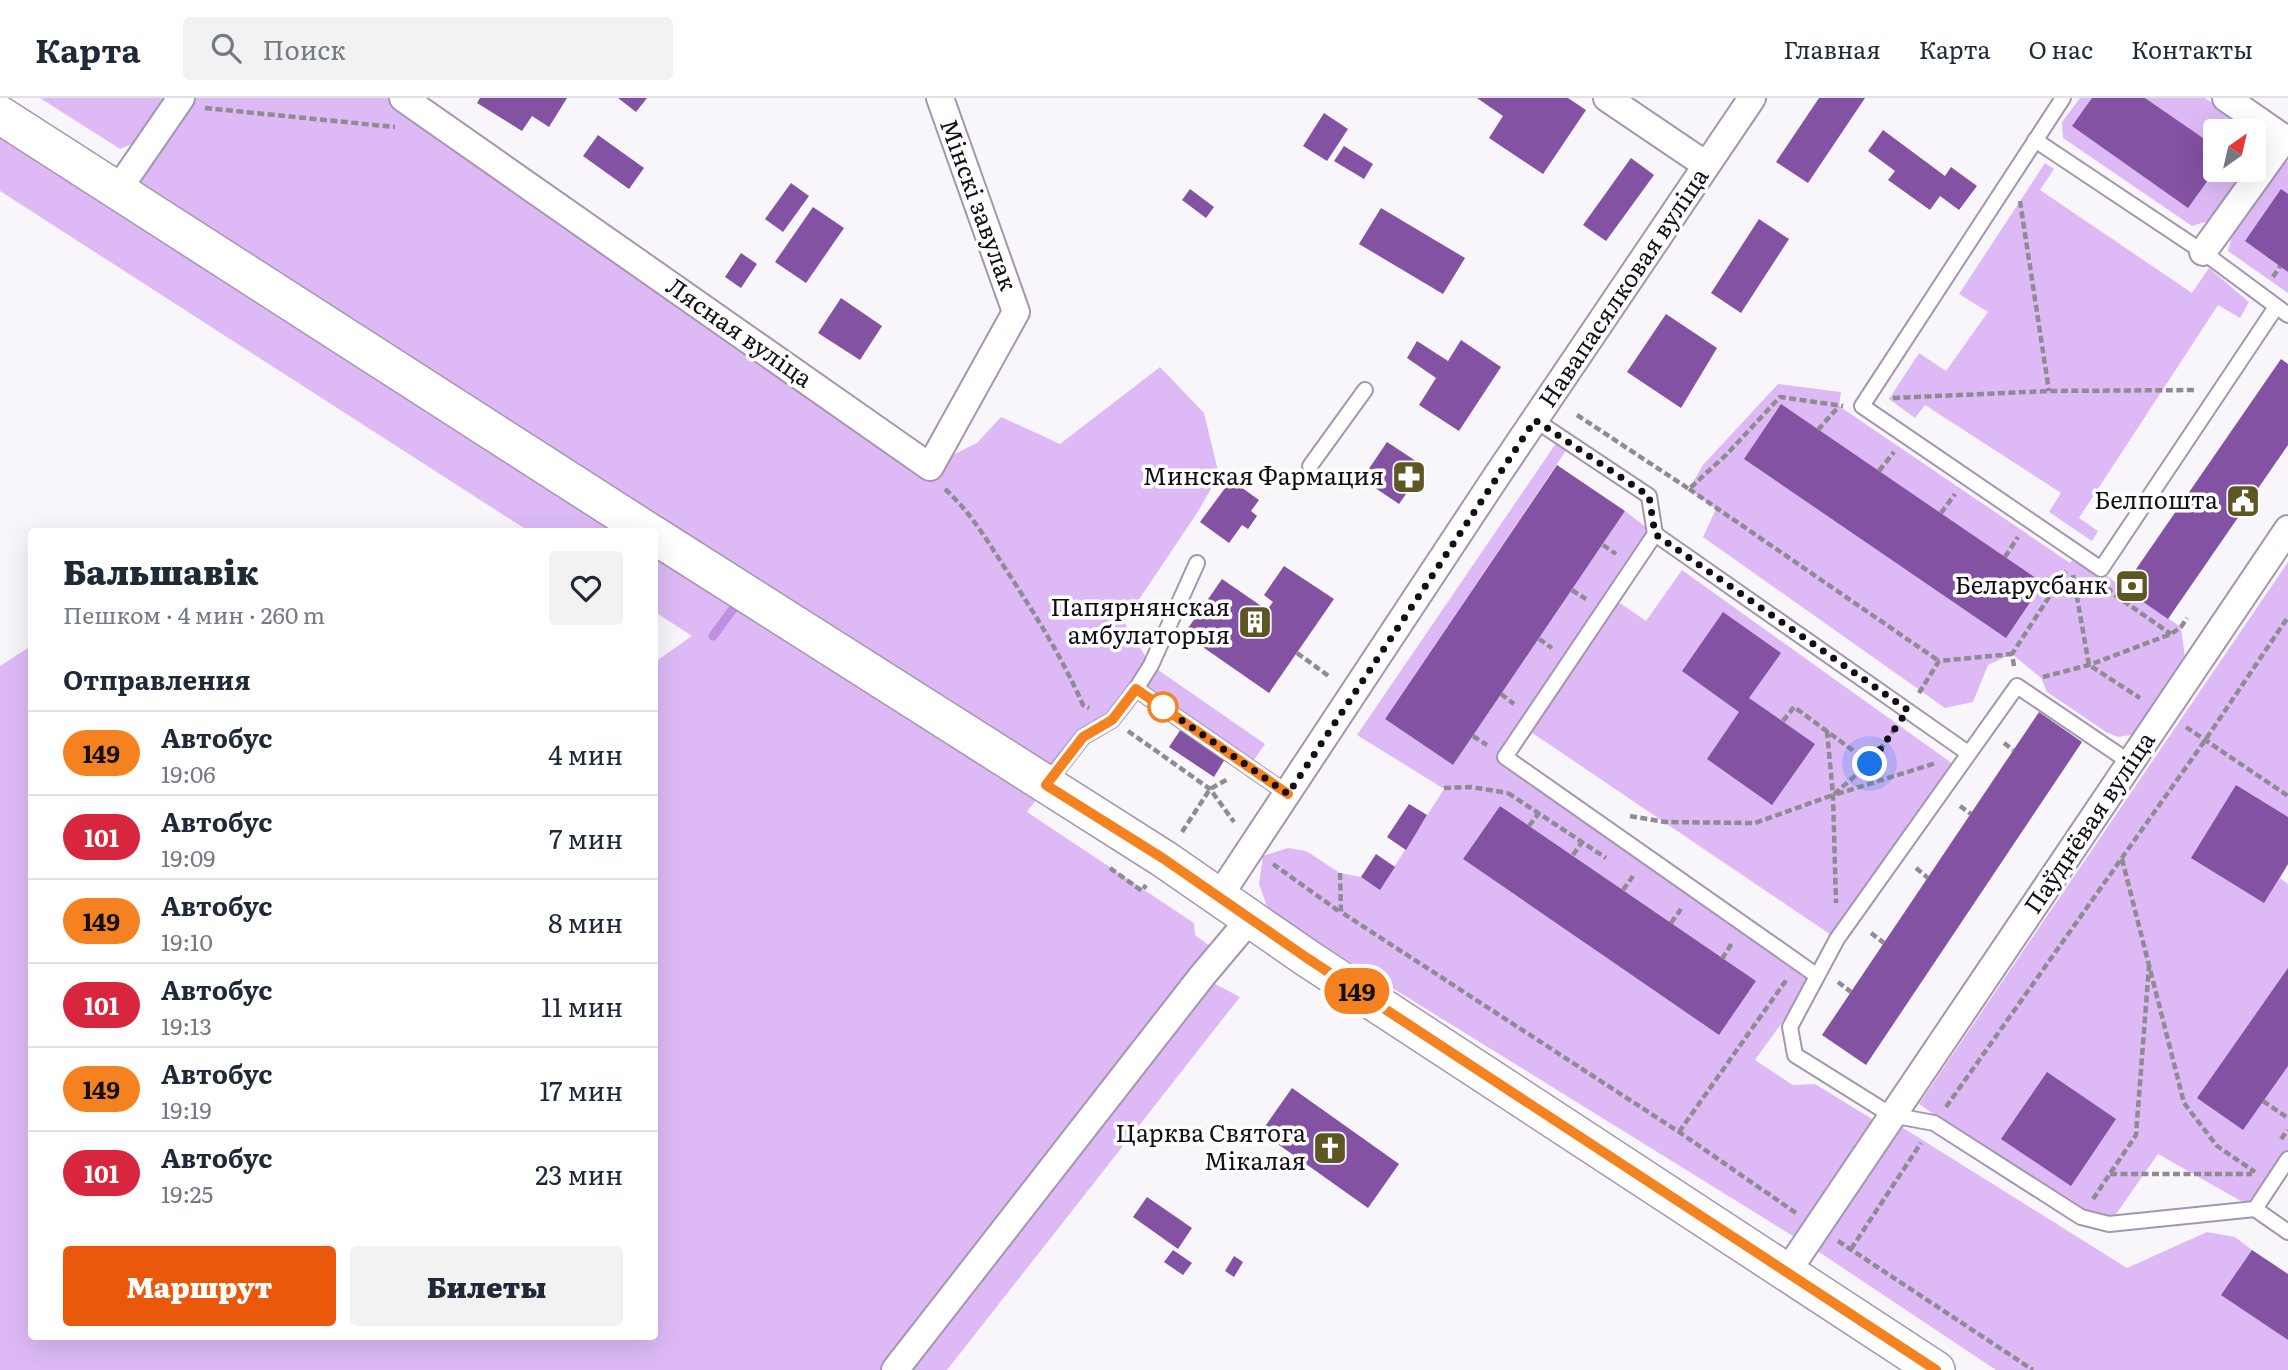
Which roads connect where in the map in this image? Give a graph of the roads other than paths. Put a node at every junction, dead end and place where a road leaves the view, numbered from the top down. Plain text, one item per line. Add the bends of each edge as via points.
1 (403, 98) edge
2 (940, 98) edge
3 (1607, 98) edge
4 (1752, 98) edge
5 (2063, 98) edge
6 (2226, 98) edge
7 (179, 102) edge
8 (0, 115) edge
9 (2286, 139) edge
10 (2035, 140) junction
11 (1706, 165) junction
12 (117, 191) junction
13 (2203, 252) junction
14 (2282, 311) edge
15 (1016, 312) joint
16 (1365, 390) dead end
17 (1535, 420) junction
18 (1311, 466) dead end
19 (643, 528) edge
20 (2288, 529) edge
21 (1655, 534) junction
22 (658, 538) edge
23 (1197, 564) dead end
24 (1136, 689) junction
25 (1968, 753) junction
26 (2131, 763) junction
27 (1046, 785) junction
28 (1288, 794) junction
29 (1218, 898) junction
30 (1250, 919) junction
31 (1816, 975) junction
32 (1891, 1115) junction
33 (2288, 1159) edge
34 (2255, 1209) junction
35 (2288, 1232) edge
36 (1787, 1272) junction
37 (895, 1370) edge
38 (1936, 1370) edge

1 - 15 street, Лясная вуліца via 930,467
2 - 15 street, Мінскі завулак
3 - 11 street
4 - 11 street, Навапасялковая вуліца
5 - 10 lane
6 - 9 street
7 - 12 street
8 - 12 main road
9 - 13 street
10 - 13 lane
10 - 14 lane via 1862,405 2101,569
11 - 17 street, Навапасялковая вуліца
12 - 19 main road
13 - 14 lane
16 - 18 lane
17 - 21 lane via 1649,496
17 - 28 street, Навапасялковая вуліца
20 - 26 street, Паўднёвая вуліца
21 - 25 lane
21 - 31 lane via 1505,757
22 - 27 main road
23 - 24 lane
24 - 27 lane via 1117,723 1083,737
24 - 28 lane
25 - 26 lane via 2017,686
25 - 31 lane
26 - 32 street, Паўднёвая вуліца
27 - 29 main road
28 - 29 street, Навапасялковая вуліца
29 - 30 main road
30 - 36 main road
30 - 37 street
31 - 32 lane via 1790,1027 1795,1055
32 - 34 lane via 1934,1124 2081,1217 2109,1224
32 - 36 street, Паўднёвая вуліца
33 - 34 lane
34 - 35 lane
36 - 38 main road

